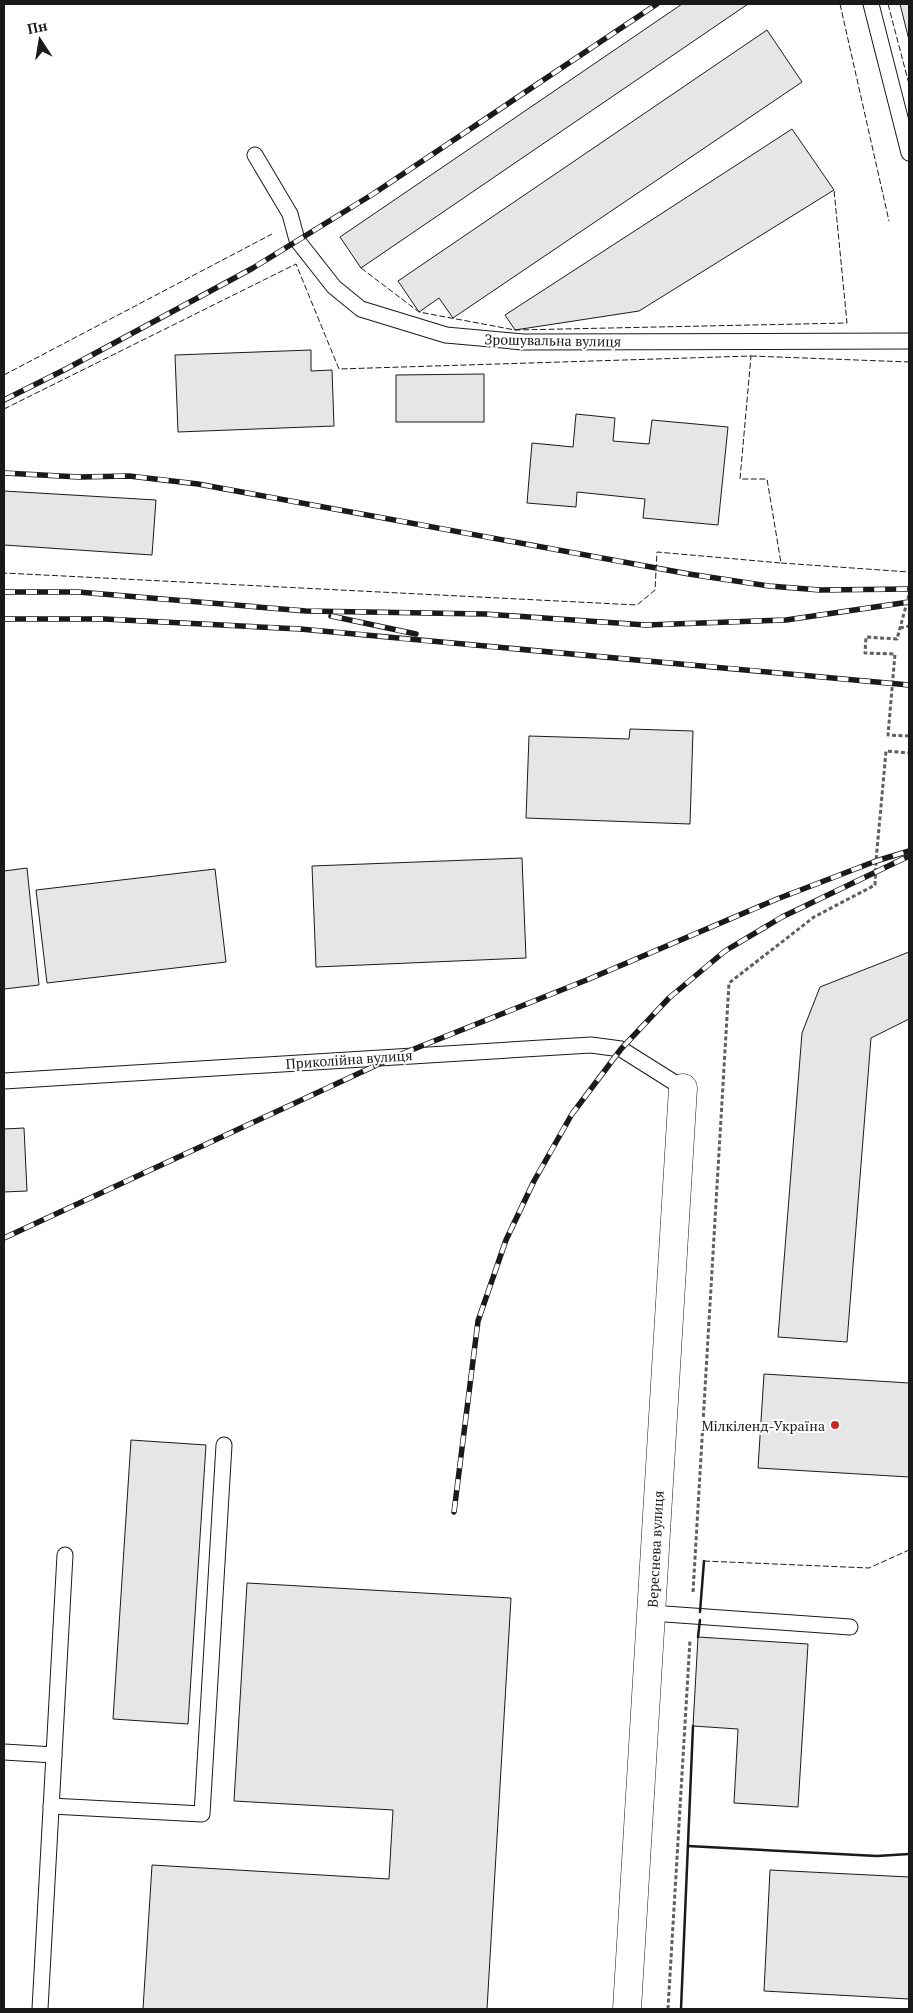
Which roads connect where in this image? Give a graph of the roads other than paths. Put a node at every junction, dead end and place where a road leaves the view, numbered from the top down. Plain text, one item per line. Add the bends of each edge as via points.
1 (871, 4) edge
2 (909, 153) edge
3 (255, 156) dead end
4 (909, 340) edge
5 (4, 1081) edge
6 (683, 1088) joint
7 (224, 1445) dead end
8 (64, 1555) dead end
9 (651, 1613) junction
10 (850, 1627) dead end
11 (4, 1752) edge
12 (54, 1756) junction
13 (51, 1806) junction
14 (40, 2009) edge
15 (627, 2009) edge

1 - 2 lane
3 - 4 lane, Зрошувальна вулиця via 290,214 298,240 334,287 361,309 446,335 523,342
5 - 6 lane, Приколійна вулиця via 592,1045 621,1049
6 - 9 street, Вереснева вулиця
7 - 13 lane via 202,1814
8 - 12 lane
9 - 10 lane
9 - 15 street, Вереснева вулиця
11 - 12 lane
12 - 13 lane
13 - 14 lane

